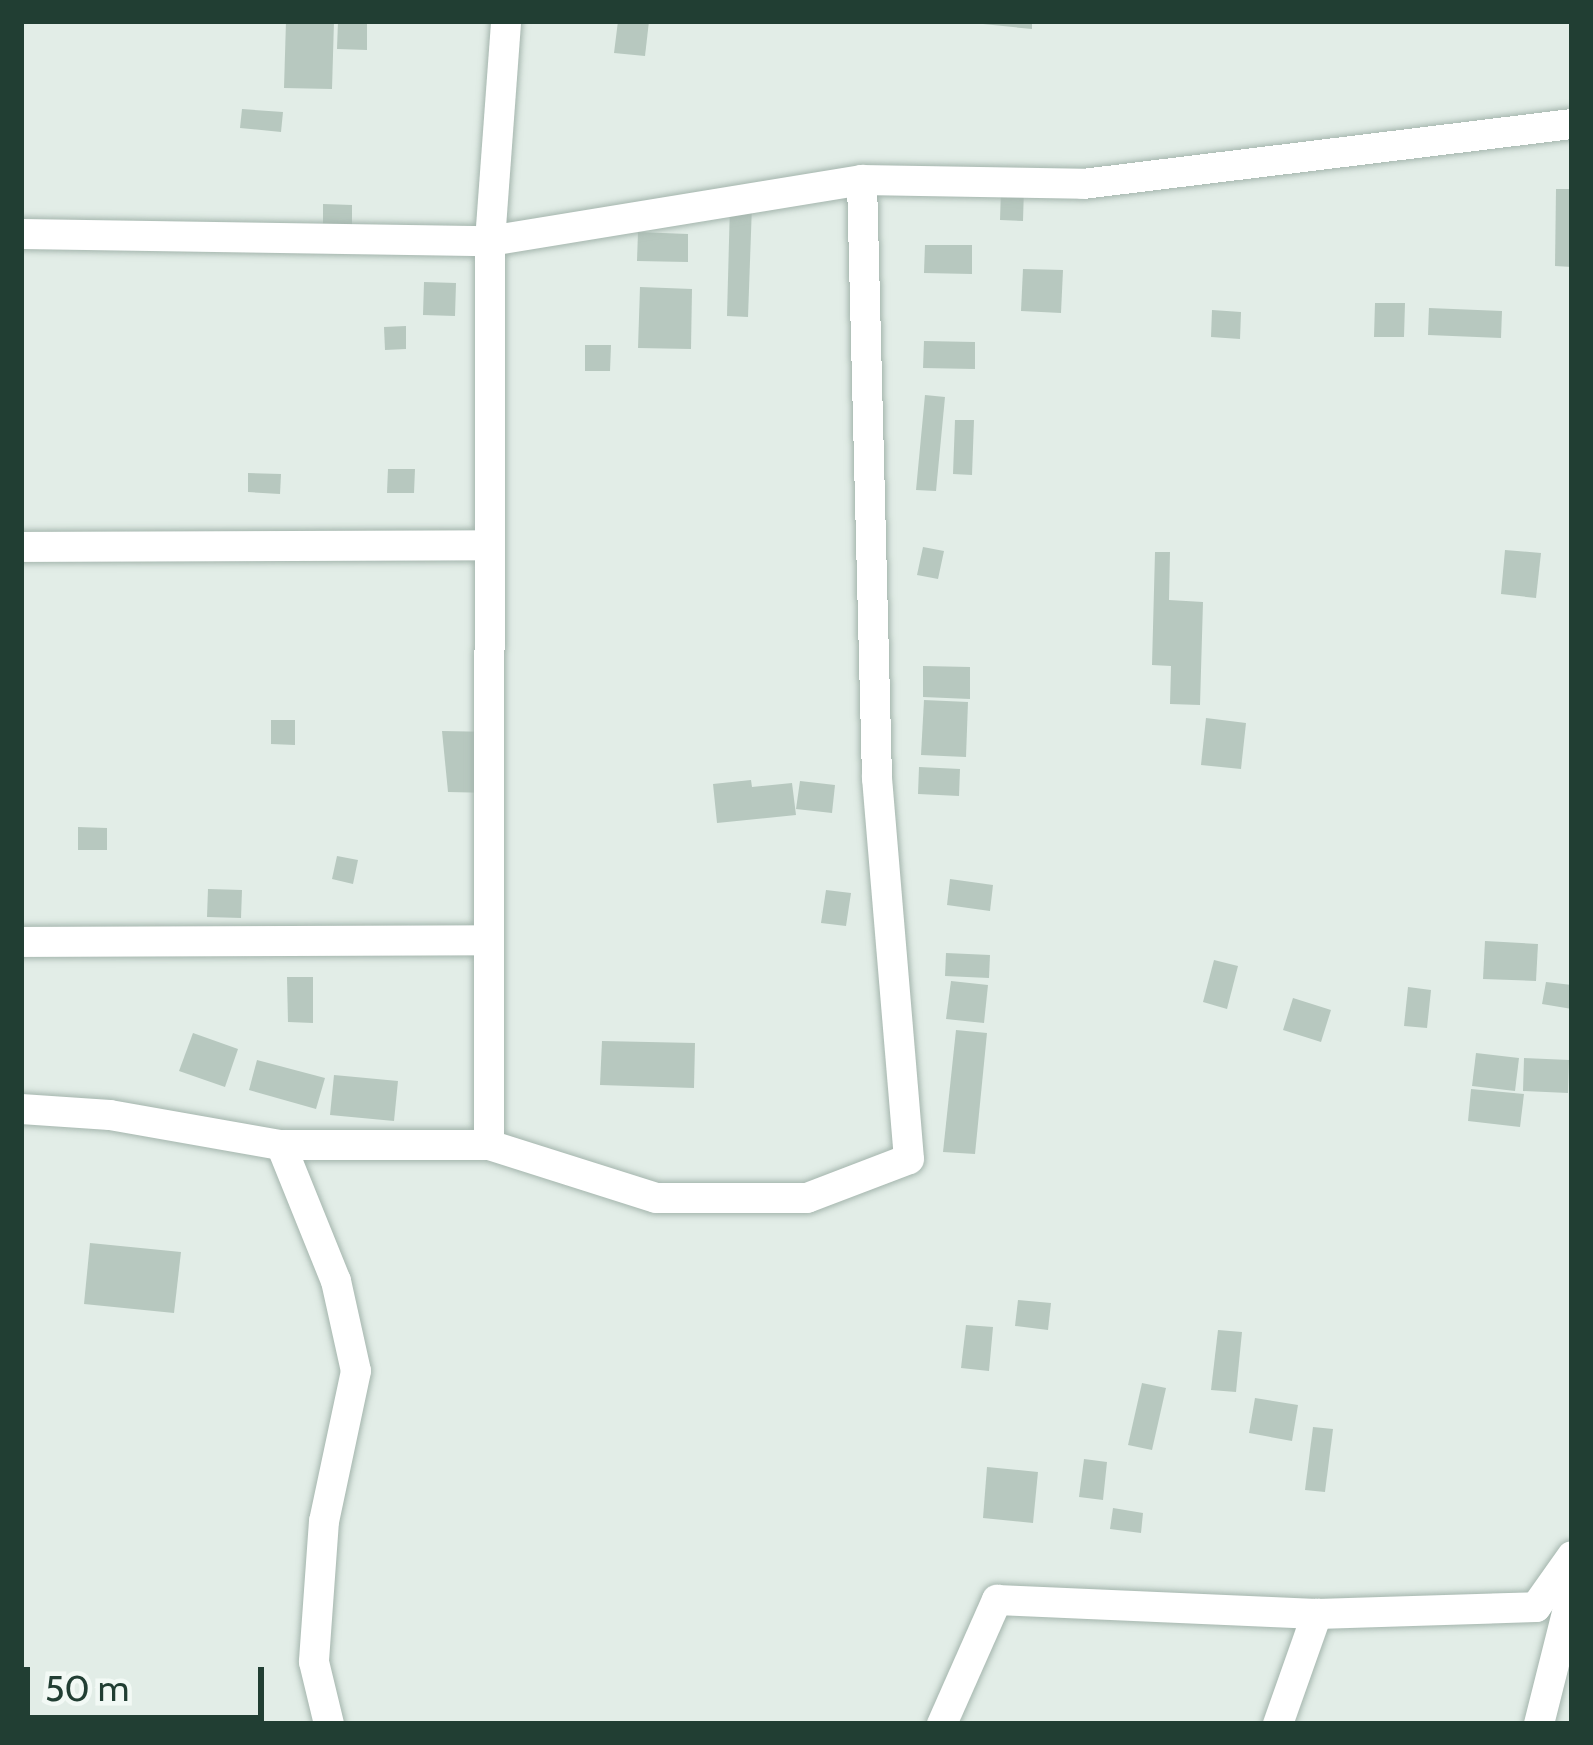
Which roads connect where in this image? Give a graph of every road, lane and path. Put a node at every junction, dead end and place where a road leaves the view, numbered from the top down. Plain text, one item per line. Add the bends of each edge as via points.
1 (506, 21) edge
2 (1572, 124) edge
3 (862, 180) junction
4 (21, 234) edge
5 (490, 241) junction
6 (488, 544) junction
7 (21, 547) edge
8 (485, 940) junction
9 (21, 942) edge
10 (21, 1109) edge
11 (281, 1145) junction
12 (489, 1145) junction
13 (1572, 1556) edge
14 (1572, 1593) edge
15 (1317, 1614) junction
16 (329, 1724) edge
17 (942, 1724) edge
18 (1278, 1724) edge
19 (1539, 1724) edge

1 - 5 street
2 - 3 street via 1083,184
3 - 5 street
3 - 12 street via 877,778 909,1160 807,1198 656,1198
4 - 5 street
5 - 6 street
6 - 7 street
6 - 8 street
8 - 9 street
8 - 12 street
10 - 11 street via 110,1115
11 - 12 street
11 - 16 street via 336,1281 356,1371 322,1545 314,1662
13 - 15 street via 1536,1607
14 - 19 street
15 - 17 street via 997,1600
15 - 18 street

